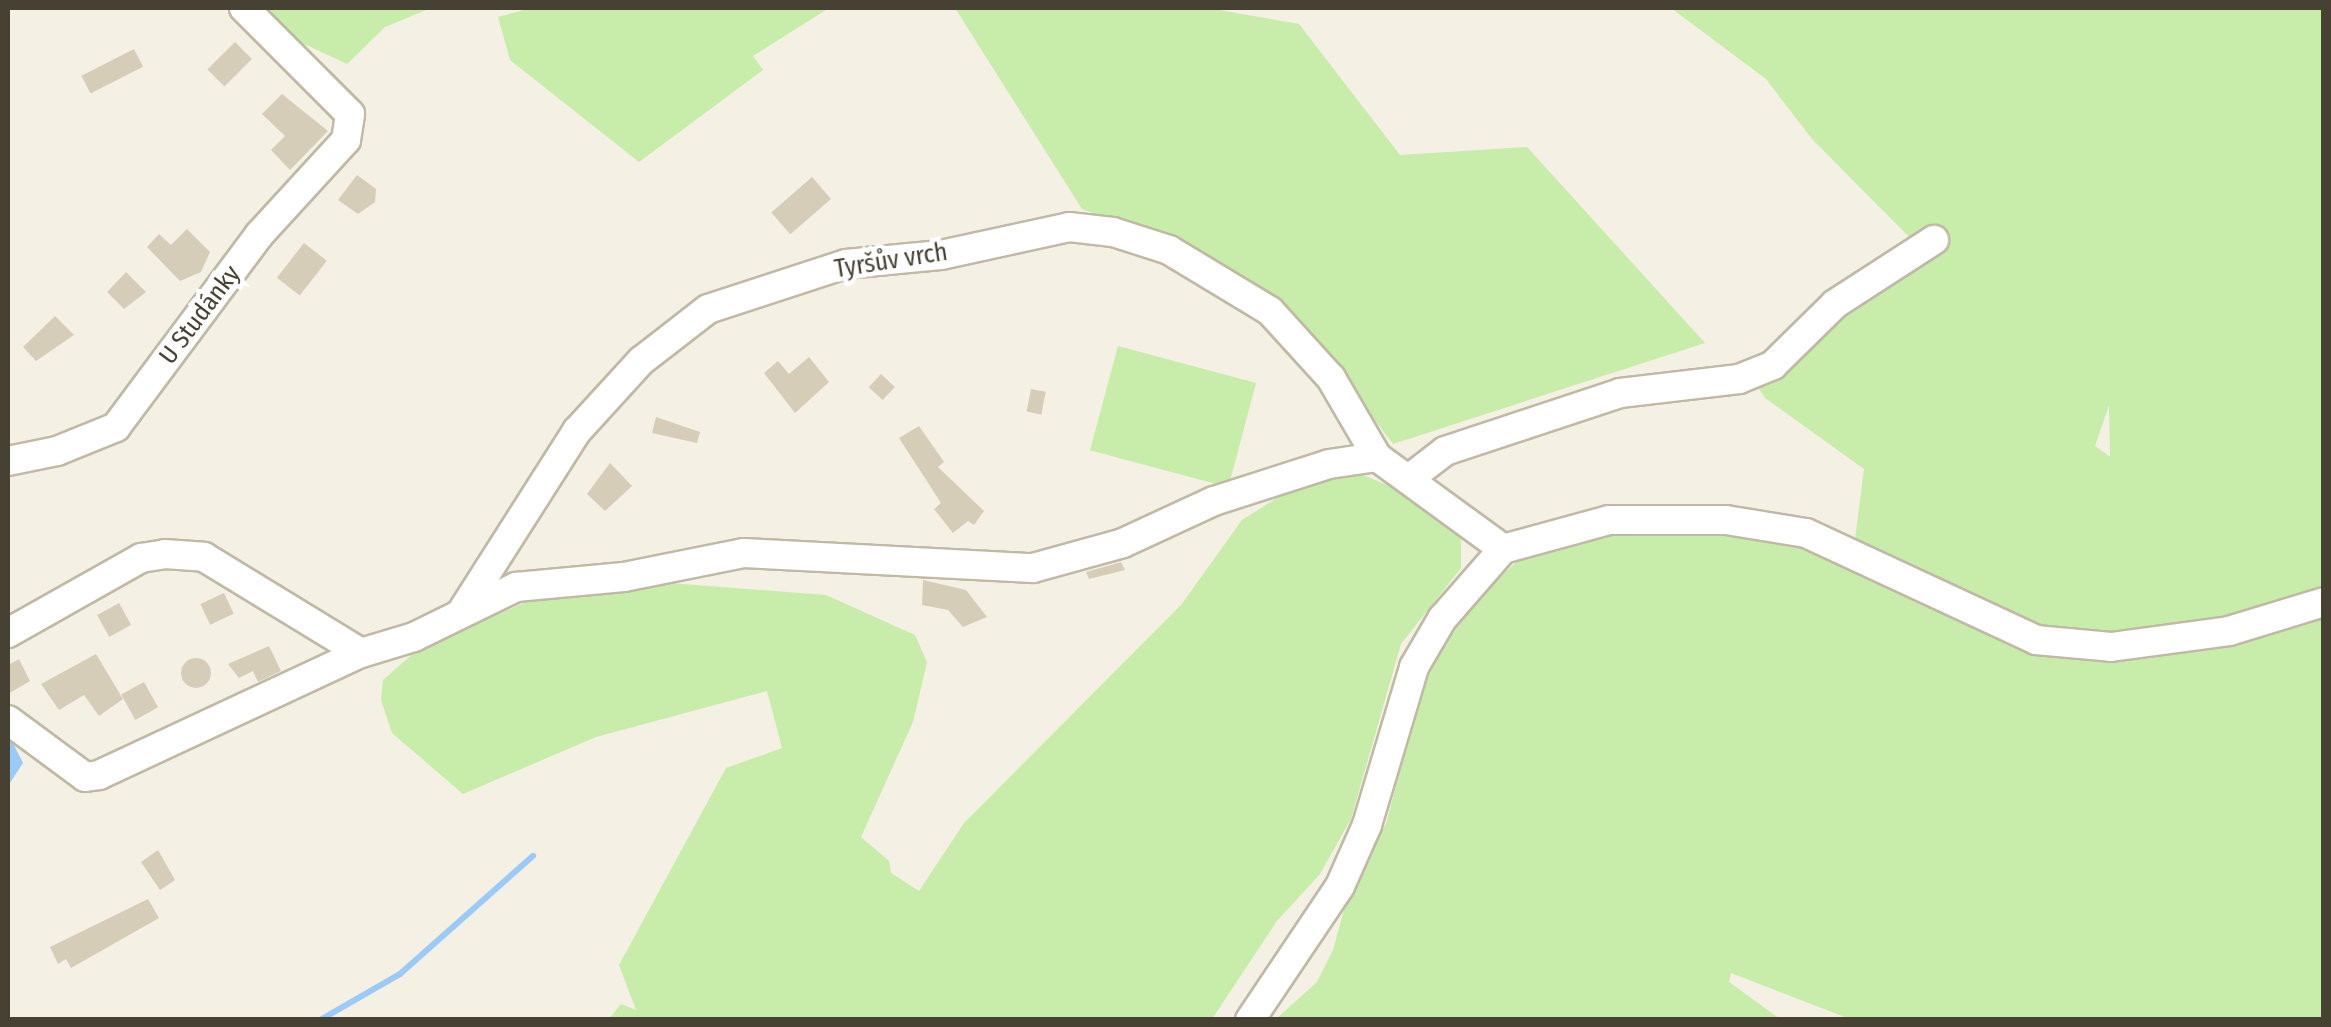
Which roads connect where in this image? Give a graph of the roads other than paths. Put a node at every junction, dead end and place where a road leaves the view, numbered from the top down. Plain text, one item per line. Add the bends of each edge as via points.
1 (244, 8) edge
2 (1934, 240) dead end
3 (1377, 458) junction
4 (8, 461) edge
5 (1410, 478) junction
6 (1504, 549) junction
7 (2324, 602) edge
8 (461, 613) junction
9 (8, 633) edge
10 (361, 653) junction
11 (8, 720) edge
12 (1250, 1020) edge

1 - 4 street, U Studánky via 350,114 346,140 259,235 116,427 57,451
2 - 5 street via 1835,304 1773,364 1739,379 1620,393 1445,451
3 - 5 street, Tyršův vrch
3 - 8 street via 1329,464 1214,502 1061,564 992,566 766,551 516,588
3 - 8 street, Tyršův vrch via 1331,378 1270,311 1169,250 1096,229 1044,229 940,255 846,264 708,309 641,362 577,430
5 - 6 street, Tyršův vrch
6 - 7 street via 1609,520 1726,520 1806,534 2036,640 2111,646 2229,631
6 - 12 street via 1442,619 1414,667 1368,825 1340,886
8 - 10 street
9 - 10 street via 141,558 180,554 230,571 326,638
10 - 11 street via 99,775 85,777

